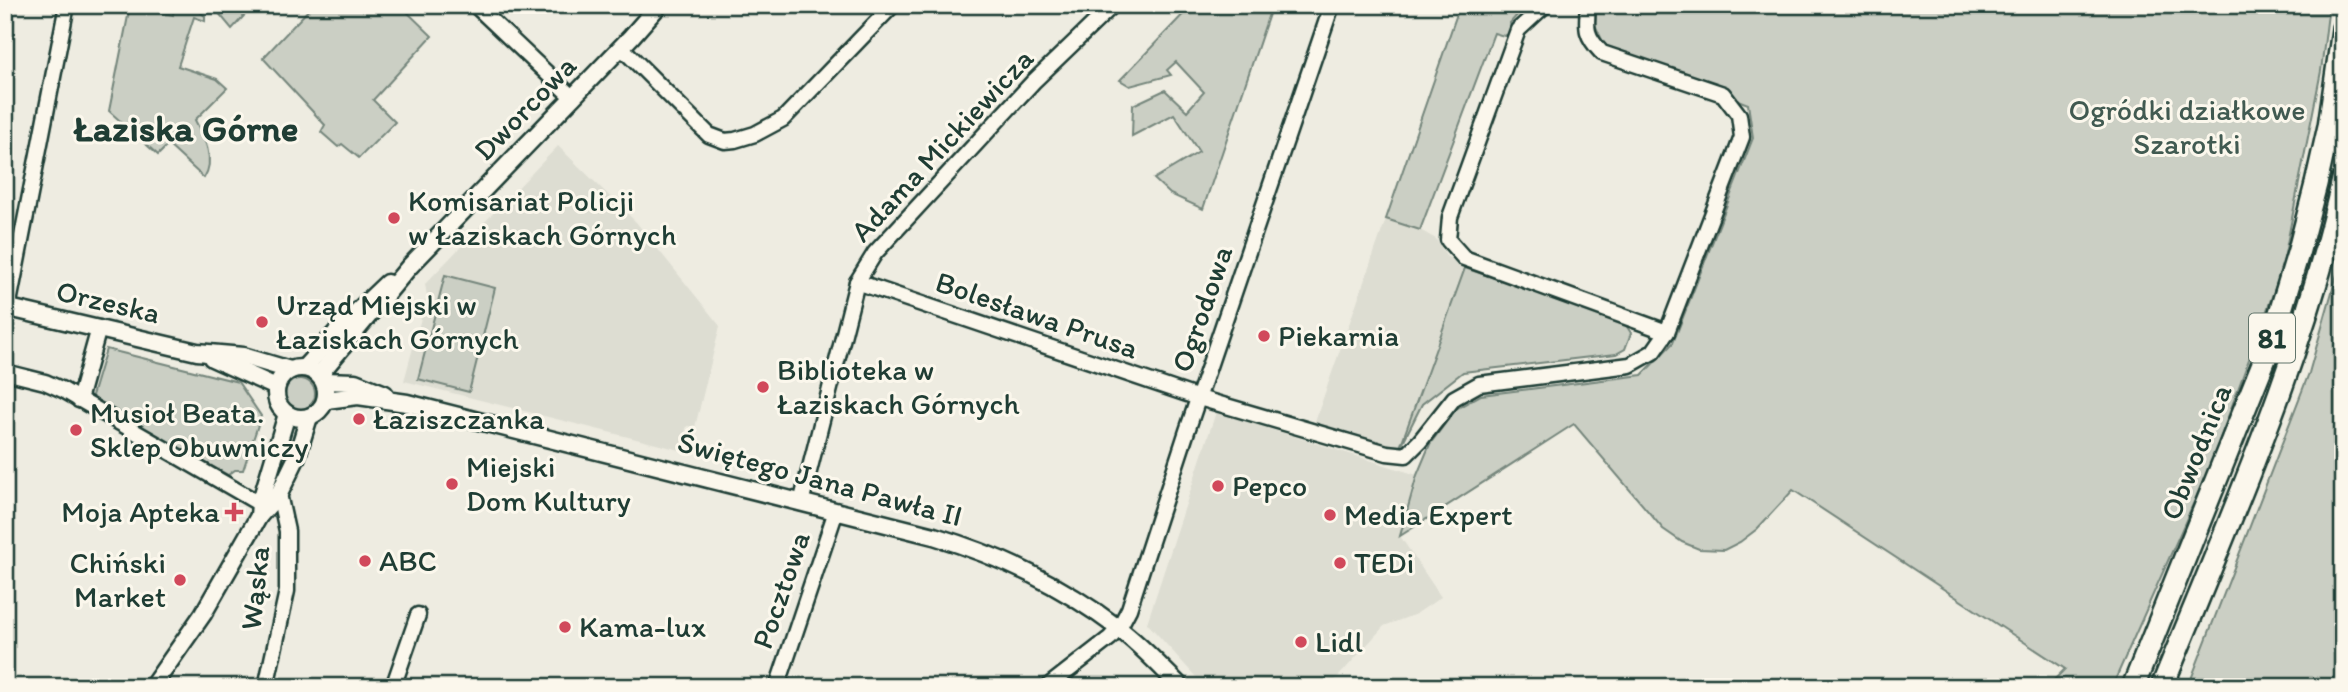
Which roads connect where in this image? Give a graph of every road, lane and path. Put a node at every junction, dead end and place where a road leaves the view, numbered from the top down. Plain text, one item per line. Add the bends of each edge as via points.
1 (66, 5) edge
2 (475, 5) edge
3 (659, 5) edge
4 (892, 5) edge
5 (1113, 5) edge
6 (1332, 5) edge
7 (1545, 5) edge
8 (1588, 5) edge
9 (2343, 29) edge
10 (621, 47) junction
11 (573, 98) junction
12 (2343, 180) edge
13 (409, 267) junction
14 (857, 282) junction
15 (7, 307) edge
16 (99, 328) junction
17 (1667, 332) junction
18 (343, 348) junction
19 (197, 352) junction
20 (297, 369) junction
21 (5, 372) edge
22 (321, 378) junction
23 (355, 382) junction
24 (276, 387) junction
25 (1199, 398) junction
26 (79, 400) junction
27 (326, 400) junction
28 (407, 403) junction
29 (287, 414) junction
30 (309, 417) junction
31 (279, 495) junction
32 (801, 503) junction
33 (259, 510) junction
34 (836, 511) junction
35 (418, 615) dead end
36 (1119, 628) junction
37 (152, 687) edge
38 (266, 687) edge
39 (393, 687) edge
40 (777, 687) edge
41 (1047, 687) edge
42 (1181, 687) edge
43 (2133, 687) edge
44 (2162, 687) edge

1 - 15 street
2 - 11 street
3 - 10 street, Dworcowa
4 - 10 street via 783,119 735,140 709,135
5 - 14 street, Adama Mickiewicza via 1033,82 883,244
6 - 25 street, Ogrodowa
7 - 17 street via 1518,30 1450,217 1448,240 1464,258
8 - 17 street via 1590,40 1602,53 1723,94 1739,115 1742,137
9 - 43 main road, Obwodnica / 81 via 2316,184 2270,346
10 - 11 street, Dworcowa
11 - 13 street, Dworcowa
12 - 44 main road, Obwodnica / 81 via 2298,344
13 - 18 street, Dworcowa
13 - 20 street, Dworcowa via 382,286
14 - 25 street, Bolesława Prusa
14 - 32 street, Adama Mickiewicza
15 - 16 street, Orzeska
16 - 19 street, Orzeska
16 - 26 street
17 - 25 street, Bolesława Prusa via 1653,352 1630,365 1479,384 1454,398 1406,455
18 - 22 street, Dworcowa
18 - 23 street
19 - 20 street, Orzeska via 243,356
19 - 24 street, Orzeska
20 - 22 street
20 - 24 street via 281,377
21 - 26 street via 45,382
22 - 23 street, Świętego Jana Pawła II
22 - 27 street
23 - 28 street, Świętego Jana Pawła II
24 - 29 street via 280,407
25 - 36 street, Ogrodowa
26 - 33 street
27 - 28 street, Świętego Jana Pawła II via 358,397
27 - 30 street
28 - 32 street, Świętego Jana Pawła II
29 - 30 street
29 - 33 street
30 - 31 street
31 - 33 street
31 - 38 street, Wąska via 287,531 288,591
32 - 34 street, Świętego Jana Pawła II
33 - 37 street via 203,614
34 - 36 street, Świętego Jana Pawła II via 984,551 1038,576
34 - 40 street, Pocztowa
35 - 39 street
36 - 41 street
36 - 42 street, Świętego Jana Pawła II

